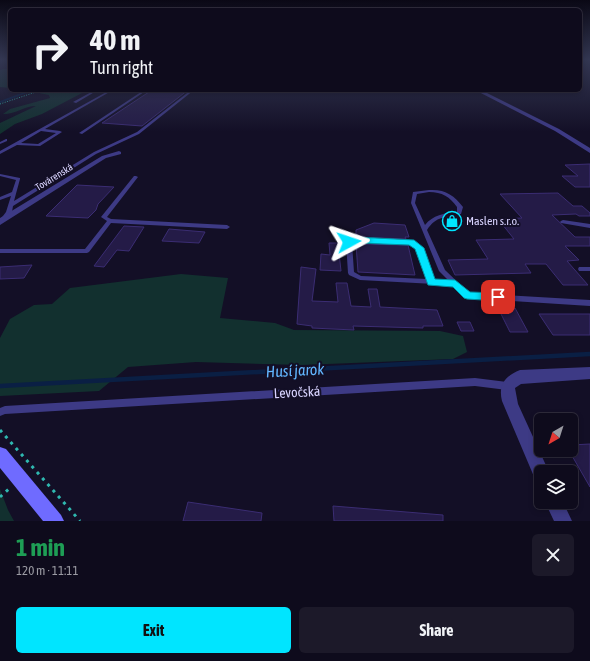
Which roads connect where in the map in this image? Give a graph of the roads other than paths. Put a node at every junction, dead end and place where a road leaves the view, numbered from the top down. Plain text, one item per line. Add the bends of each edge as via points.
1 (93, 92) edge
2 (108, 92) edge
3 (143, 92) edge
4 (190, 92) edge
5 (480, 92) edge
6 (75, 102) dead end
7 (40, 130) junction
8 (81, 133) dead end
9 (6, 140) dead end
10 (0, 143) edge
11 (16, 144) junction
12 (590, 151) edge
13 (0, 153) edge
14 (119, 153) dead end
15 (0, 175) edge
16 (136, 178) dead end
17 (14, 193) junction
18 (0, 199) edge
19 (10, 206) junction
20 (110, 221) junction
21 (1, 222) edge
22 (563, 222) dead end
23 (590, 226) edge
24 (226, 227) dead end
25 (425, 230) junction
26 (0, 251) edge
27 (581, 269) dead end
28 (590, 269) edge
29 (431, 282) junction
30 (455, 283) junction
31 (590, 303) edge
32 (590, 373) edge
33 (507, 386) junction
34 (0, 412) edge
35 (0, 455) edge
36 (537, 465) edge
37 (557, 509) edge
38 (55, 521) edge
39 (563, 521) edge

1 - 6 lane
2 - 7 lane
3 - 8 lane
4 - 19 lane via 138,133 96,153
5 - 12 street via 558,130
7 - 11 lane
7 - 11 lane via 60,132 38,145
9 - 10 lane
11 - 13 lane
14 - 21 street, Továrenská via 104,157
15 - 17 lane via 18,179
16 - 20 lane via 104,217
17 - 18 lane
17 - 19 lane
19 - 21 lane
20 - 24 lane
20 - 26 lane via 87,251
22 - 23 lane
25 - 25 lane via 413,203 415,193 444,191 453,197 460,208 460,213 437,216 429,222
25 - 30 lane via 442,271
27 - 28 lane
29 - 29 lane via 355,276 351,274 349,242 411,242 419,248
29 - 30 lane
30 - 31 lane via 467,295
32 - 33 street via 520,377 512,380
33 - 34 lane, Levočská via 475,382
33 - 36 street via 506,395 510,406
35 - 38 street
37 - 39 street

